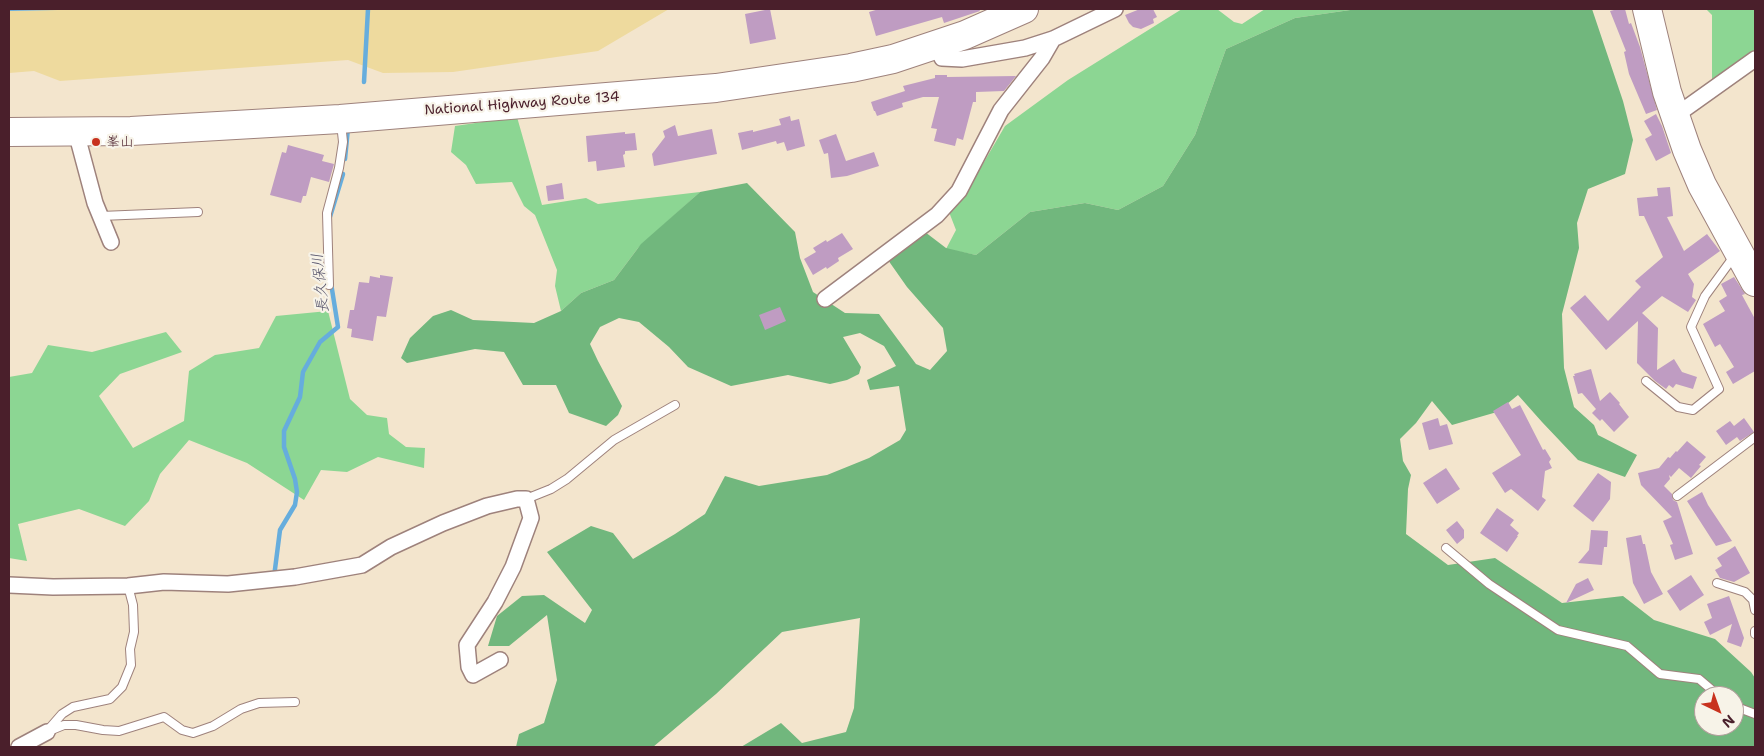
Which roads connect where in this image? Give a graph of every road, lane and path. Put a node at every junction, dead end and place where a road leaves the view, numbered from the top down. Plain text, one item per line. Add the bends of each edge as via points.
1 (1024, 9) edge
2 (1114, 9) edge
3 (1647, 9) edge
4 (1053, 39) junction
5 (936, 46) junction
6 (1755, 59) edge
7 (1675, 116) junction
8 (340, 119) junction
9 (9, 132) edge
10 (76, 132) junction
11 (198, 212) dead end
12 (101, 216) junction
13 (110, 242) dead end
14 (1738, 252) junction
15 (1755, 282) edge
16 (329, 285) dead end
17 (826, 299) dead end
18 (1646, 380) dead end
19 (675, 406) dead end
20 (1755, 437) edge
21 (1677, 496) dead end
22 (526, 500) junction
23 (1446, 548) dead end
24 (1717, 583) dead end
25 (9, 586) edge
26 (128, 586) junction
27 (1755, 610) edge
28 (500, 660) dead end
29 (1708, 686) edge
30 (295, 702) dead end
31 (47, 732) junction
32 (19, 747) edge

1 - 5 highway, National Highway Route 134
2 - 4 street
3 - 7 highway
4 - 5 street via 1025,48 962,59 942,58
4 - 17 street via 1001,110 959,191 937,215
5 - 8 highway, National Highway Route 134 via 851,68 716,88
6 - 7 street
7 - 14 highway via 1702,186
8 - 10 highway, National Highway Route 134
8 - 16 lane via 343,142 340,168 326,213
9 - 10 highway, National Highway Route 134
10 - 12 street
11 - 12 lane
12 - 13 street
14 - 15 highway
14 - 18 lane via 1705,296 1691,327 1719,389 1693,410 1678,407
19 - 22 lane via 614,440 567,479
20 - 21 lane
22 - 26 street via 487,506 348,568 261,582 164,582
22 - 28 street via 531,518 513,566 496,602 467,645 473,675
23 - 29 lane via 1490,584 1558,630 1626,646 1660,674 1699,678
24 - 27 lane via 1745,592 1753,600
25 - 26 street
26 - 31 lane via 133,605 134,632 131,665 122,687 110,699 73,707 62,714
30 - 31 lane via 259,703 193,733 182,730 164,717 119,730 64,725
31 - 32 street

